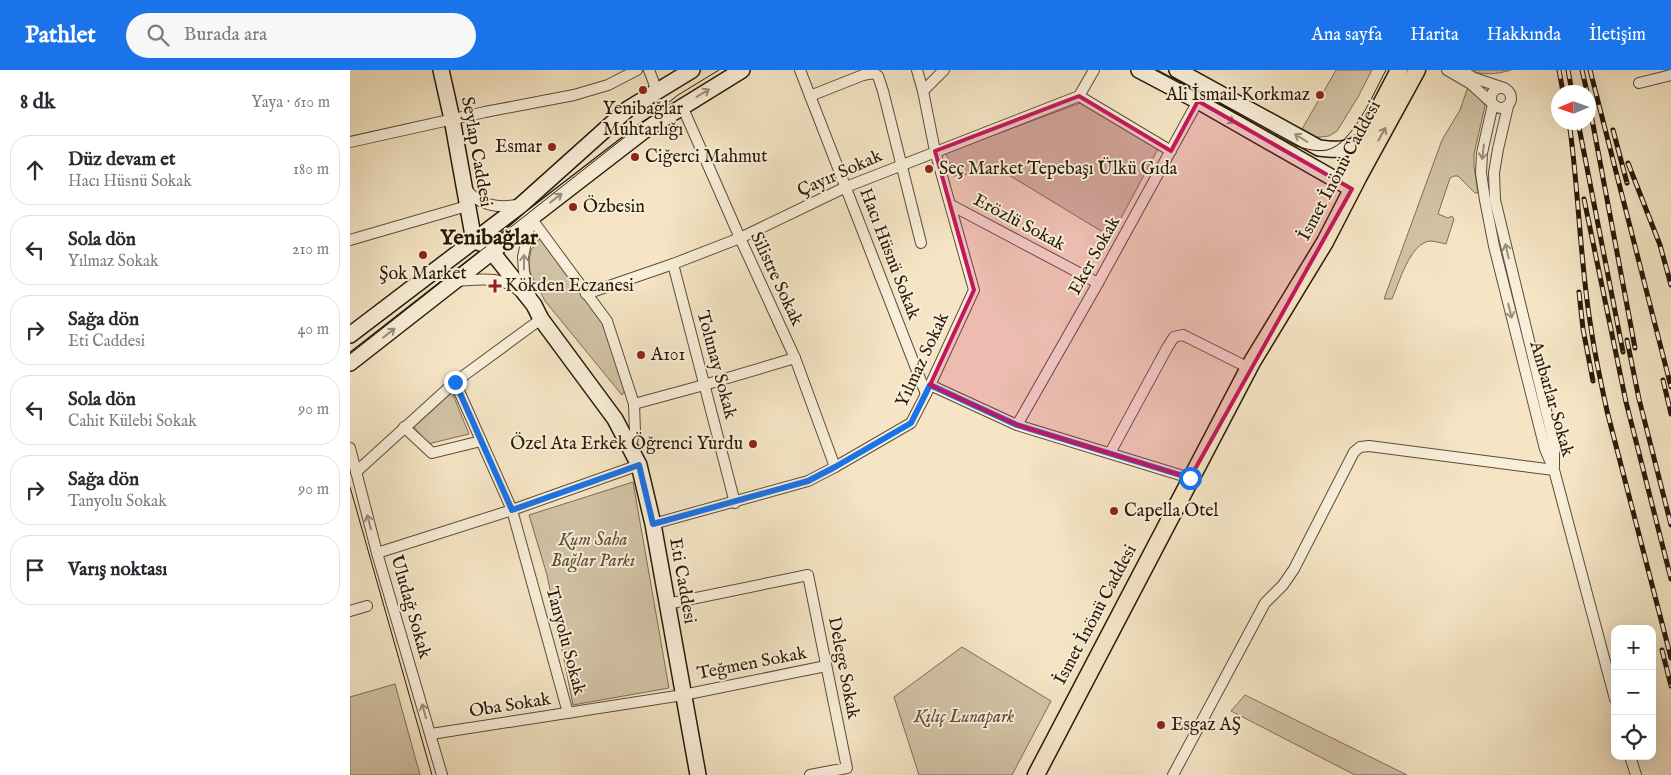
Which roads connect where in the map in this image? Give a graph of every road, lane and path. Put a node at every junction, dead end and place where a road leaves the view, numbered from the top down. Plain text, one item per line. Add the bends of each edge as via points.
1 (441, 70) edge
2 (637, 70) edge
3 (649, 70) edge
4 (692, 70) edge
5 (742, 70) edge
6 (800, 70) edge
7 (917, 70) edge
8 (944, 70) edge
9 (1094, 70) edge
10 (1139, 70) edge
11 (1177, 70) edge
12 (1399, 70) edge
13 (1417, 70) edge
14 (1448, 70) edge
15 (1461, 70) edge
16 (1671, 75) edge
17 (1639, 83) dead end
18 (1505, 89) junction
19 (924, 91) junction
20 (656, 93) junction
21 (810, 96) junction
22 (1079, 96) junction
23 (1198, 102) junction
24 (1493, 104) junction
25 (682, 106) junction
26 (1508, 106) junction
27 (452, 119) junction
28 (1362, 141) junction
29 (350, 142) edge
30 (1319, 148) junction
31 (1171, 151) junction
32 (935, 152) junction
33 (901, 165) junction
34 (1360, 166) junction
35 (464, 184) junction
36 (846, 187) junction
37 (1348, 187) junction
38 (521, 205) junction
39 (951, 205) junction
40 (467, 206) junction
41 (531, 218) junction
42 (740, 238) junction
43 (350, 240) edge
44 (474, 241) junction
45 (921, 243) dead end
46 (492, 252) junction
47 (673, 264) junction
48 (455, 282) junction
49 (1098, 283) junction
50 (586, 294) junction
51 (534, 305) junction
52 (541, 319) junction
53 (350, 335) edge
54 (795, 358) junction
55 (350, 363) edge
56 (1249, 368) junction
57 (455, 382) junction
58 (704, 385) junction
59 (928, 390) junction
60 (634, 404) junction
61 (1017, 425) junction
62 (404, 427) junction
63 (481, 441) junction
64 (630, 447) junction
65 (350, 448) edge
66 (1110, 453) junction
67 (639, 465) junction
68 (835, 467) junction
69 (1554, 470) junction
70 (356, 472) junction
71 (1190, 478) junction
72 (735, 503) junction
73 (512, 510) junction
74 (653, 524) junction
75 (377, 553) junction
76 (667, 604) junction
77 (367, 606) dead end
78 (350, 611) edge
79 (826, 666) junction
80 (1611, 684) edge
81 (683, 694) junction
82 (568, 713) junction
83 (431, 734) junction
84 (1631, 760) edge
85 (442, 775) edge
86 (698, 775) edge
87 (810, 775) edge
88 (1036, 775) edge
89 (1173, 775) edge
90 (1636, 775) edge

1 - 27 main road, Seylap Caddesi
2 - 27 street via 608,85 574,95
3 - 20 street
4 - 20 main road
25 -> 5 main road
6 - 21 street, Hacı Hüsnü Sokak
7 - 19 street, Yılmaz Sokak
8 - 19 street
9 - 22 street
10 - 23 main road
30 -> 11 main road
12 - 28 main road, İsmet İnönü Caddesi
34 -> 13 main road, İsmet İnönü Caddesi
14 - 24 street via 1471,84
15 - 18 street
16 - 17 street
18 - 24 street via 1498,88 1493,92
18 - 26 street via 1512,96
19 - 32 street, Yılmaz Sokak
20 - 38 main road via 628,109
21 - 33 street via 863,75 874,73 878,76
21 - 36 street, Hacı Hüsnü Sokak
22 - 31 street
22 - 32 street, Çayır Sokak
23 - 31 street, Eker Sokak
23 -> 37 main road
24 - 26 street via 1502,109
24 -> 69 street, Ambarlar Sokak via 1482,153 1485,200 1542,439
41 -> 25 main road via 645,130
25 - 42 street, Silistre Sokak
69 -> 26 street via 1554,446 1496,200 1494,173
27 - 29 street
27 - 35 main road, Seylap Caddesi
28 - 30 main road via 1340,150
28 - 34 main road, İsmet İnönü Caddesi
30 - 34 main road
31 - 49 street, Eker Sokak
32 - 33 street, Çayır Sokak
32 - 39 street, Yılmaz Sokak
33 - 36 street, Çayır Sokak
33 - 45 street
34 - 37 main road, İsmet İnönü Caddesi
35 - 38 street via 478,201 503,208
35 - 40 main road, Seylap Caddesi
36 - 42 street, Çayır Sokak
36 - 59 street, Hacı Hüsnü Sokak
37 - 56 main road, İsmet İnönü Caddesi via 1296,290
38 - 44 main road
39 - 49 street, Erözlü Sokak
39 - 59 street, Yılmaz Sokak via 974,290
40 - 43 street
40 - 44 main road, Seylap Caddesi
41 - 46 main road
41 - 50 street
51 -> 41 street via 523,257
42 - 47 street, Çayır Sokak
42 - 54 street, Silistre Sokak
44 - 46 main road, Eti Caddesi
44 - 53 main road
46 - 48 main road
46 - 51 main road, Eti Caddesi
47 - 50 street, Çayır Sokak
47 - 58 street, Tolunay Sokak
48 - 51 street via 498,280 515,287
55 -> 48 main road
49 - 61 street, Eker Sokak
50 - 60 street via 607,321
51 - 52 main road, Eti Caddesi
52 - 57 street
52 - 64 main road, Eti Caddesi via 615,419
54 - 58 street
54 - 68 street, Silistre Sokak
56 - 66 street via 1179,336 1167,348
56 - 71 main road, İsmet İnönü Caddesi
57 - 62 street
57 - 63 street, Tanyolu Sokak
58 - 60 street
58 - 72 street, Tolunay Sokak
59 - 61 street
59 - 68 street, Yılmaz Sokak via 911,423
60 - 64 street via 635,432
61 - 66 street
62 - 63 street via 432,452
62 - 70 street
63 - 73 street, Tanyolu Sokak
64 - 67 main road, Eti Caddesi
65 - 70 street, Uludağ Sokak
66 - 71 street
67 - 73 street
67 - 74 main road, Eti Caddesi
68 - 72 street, Yılmaz Sokak via 808,481
69 - 80 street, Ambarlar Sokak
69 - 89 street via 1360,447 1354,452 1294,569 1265,603
75 -> 70 street, Uludağ Sokak
71 - 88 main road, İsmet İnönü Caddesi
72 - 74 street, Yılmaz Sokak
73 - 75 street
73 - 82 street, Tanyolu Sokak
74 - 76 main road, Eti Caddesi
83 -> 75 street, Uludağ Sokak
76 - 79 street, Delege Sokak via 808,574
76 - 81 main road, Eti Caddesi
77 - 78 street
79 - 81 street, Teğmen Sokak
79 - 87 street, Delege Sokak via 847,768
81 - 82 street, Oba Sokak
81 - 86 main road, Eti Caddesi
82 - 83 street, Oba Sokak
83 - 85 street, Uludağ Sokak
84 - 90 street

